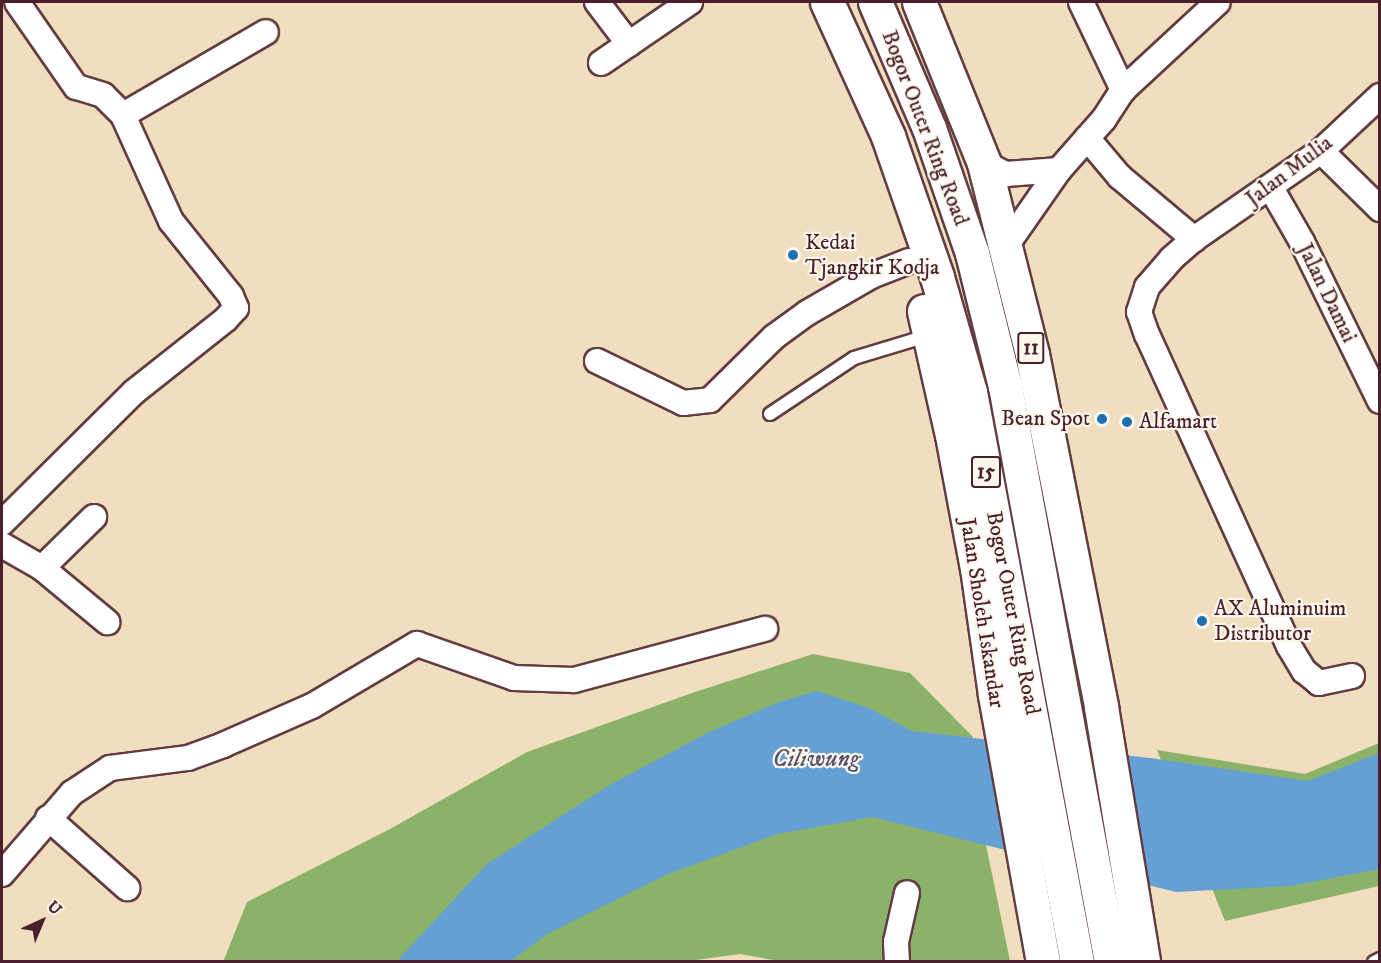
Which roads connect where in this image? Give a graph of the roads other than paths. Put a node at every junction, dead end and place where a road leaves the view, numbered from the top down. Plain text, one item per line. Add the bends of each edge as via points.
1 (17, 2) edge
2 (597, 2) edge
3 (690, 2) edge
4 (805, 2) edge
5 (827, 2) edge
6 (875, 2) edge
7 (919, 2) edge
8 (1081, 2) edge
9 (1218, 2) edge
10 (266, 32) dead end
11 (629, 44) junction
12 (601, 63) dead end
13 (1123, 90) junction
14 (1380, 96) edge
15 (123, 115) junction
16 (1087, 138) junction
17 (1321, 151) junction
18 (984, 163) junction
19 (1059, 170) junction
20 (1271, 188) junction
21 (1380, 209) edge
22 (1194, 239) junction
23 (1006, 246) junction
24 (909, 261) junction
25 (931, 335) junction
26 (597, 362) dead end
27 (1380, 401) edge
28 (770, 414) dead end
29 (94, 518) dead end
30 (2, 524) edge
31 (2, 545) edge
32 (42, 568) junction
33 (107, 622) dead end
34 (765, 629) dead end
35 (1352, 676) dead end
36 (48, 818) junction
37 (2, 874) edge
38 (127, 888) dead end
39 (908, 893) dead end
40 (1380, 959) edge
41 (897, 962) edge
42 (1043, 962) edge
43 (1077, 962) edge
44 (1111, 962) edge
45 (1143, 962) edge
46 (1374, 962) edge

1 - 15 street via 76,87 102,95
2 - 11 street
3 - 11 street
4 - 24 highway, Jalan Sholeh Iskandar via 834,48 869,129
5 - 43 highway, Bogor Outer Ring Road / 15 via 888,136 937,277 970,392
6 - 44 highway, Bogor Outer Ring Road / 15 via 936,149 972,254 1005,386
7 - 18 highway, 11
8 - 13 street
9 - 13 street
10 - 15 street
11 - 12 street
13 - 16 street
14 - 17 street, Jalan Mulia
15 - 30 street via 171,221 231,296 236,308 134,392
16 - 19 street
16 - 22 street via 1120,177
17 - 20 street, Jalan Mulia
17 - 21 street
18 - 19 street via 1006,174
18 - 23 highway, 11
19 - 23 street
20 - 22 street, Jalan Mulia
20 - 27 street, Jalan Damai
22 - 35 street, Jalan Mulia via 1147,287 1139,312 1147,336 1299,663 1319,683
23 - 45 highway, 11 via 1032,354 1101,707
24 - 25 highway, Jalan Sholeh Iskandar
24 - 26 street via 870,276 807,313 774,337 710,400 683,403
25 - 28 lane via 854,358
25 - 42 highway, Jalan Sholeh Iskandar via 977,567 995,695
29 - 32 street
31 - 32 street
32 - 33 street
34 - 36 street via 574,680 514,678 417,644 312,706 223,746 189,758 110,768 72,793
36 - 37 street
36 - 38 street
39 - 41 street via 896,942
40 - 46 lane

